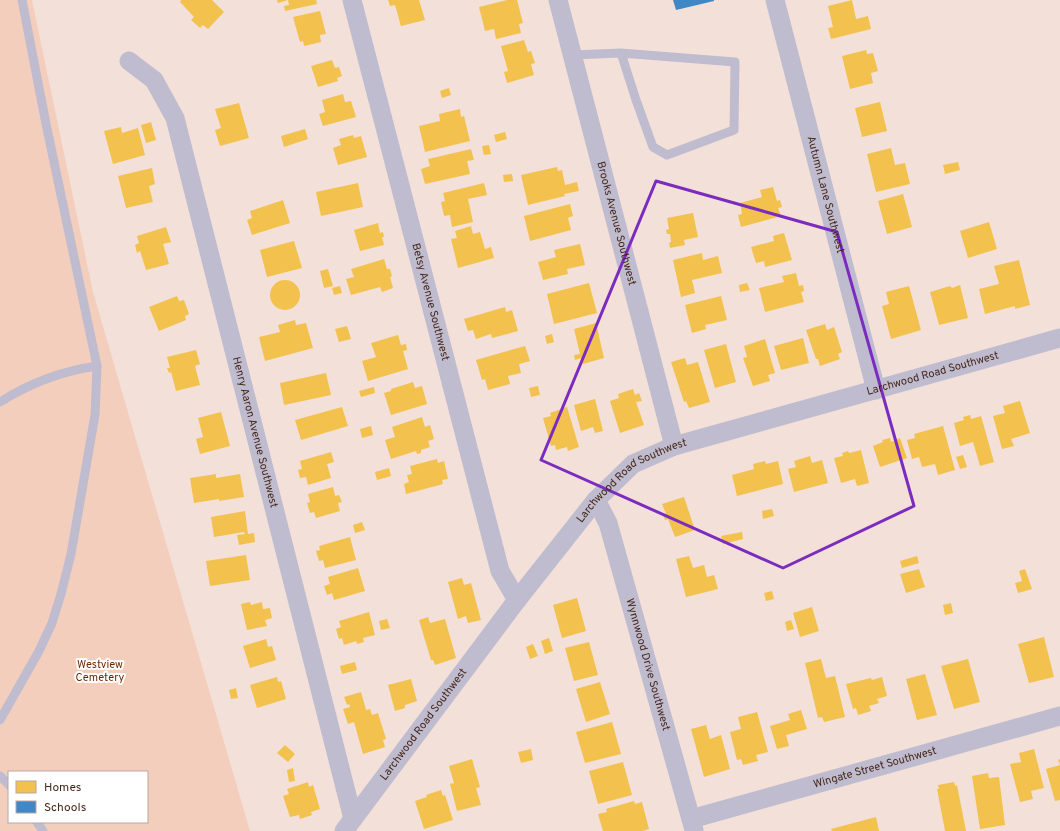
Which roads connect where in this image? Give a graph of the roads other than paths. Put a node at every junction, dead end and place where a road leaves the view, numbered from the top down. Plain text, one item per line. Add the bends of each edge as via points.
1 (22, 0) edge
2 (352, 0) edge
3 (558, 0) edge
4 (775, 0) edge
5 (621, 54) junction
6 (572, 55) junction
7 (129, 61) dead end
8 (1060, 338) edge
9 (97, 366) junction
10 (876, 390) junction
11 (0, 402) edge
12 (674, 446) junction
13 (596, 500) junction
14 (517, 600) junction
15 (1060, 716) edge
16 (0, 720) edge
17 (0, 776) edge
18 (8, 784) edge
19 (349, 825) edge
20 (692, 825) edge

1 - 9 lane
2 - 14 street, Betsy Avenue Southwest via 500,571
3 - 6 street, Brooks Avenue Southwest
4 - 10 street, Autumn Lane Southwest
5 - 5 lane via 735,62 734,130 667,156 653,147
5 - 6 lane
6 - 12 street, Brooks Avenue Southwest
7 - 19 street, Henry Aaron Avenue Southwest via 154,80 175,118
8 - 10 street, Larchwood Road Southwest
9 - 11 lane via 56,375 14,393
9 - 16 lane via 95,415 62,594 39,651
10 - 12 street, Larchwood Road Southwest
12 - 13 street, Larchwood Road Southwest via 633,464
13 - 14 street, Larchwood Road Southwest
13 - 20 street, Wynnwood Drive Southwest via 608,523
14 - 19 street, Larchwood Road Southwest
15 - 20 street, Wingate Street Southwest
17 - 18 lane

